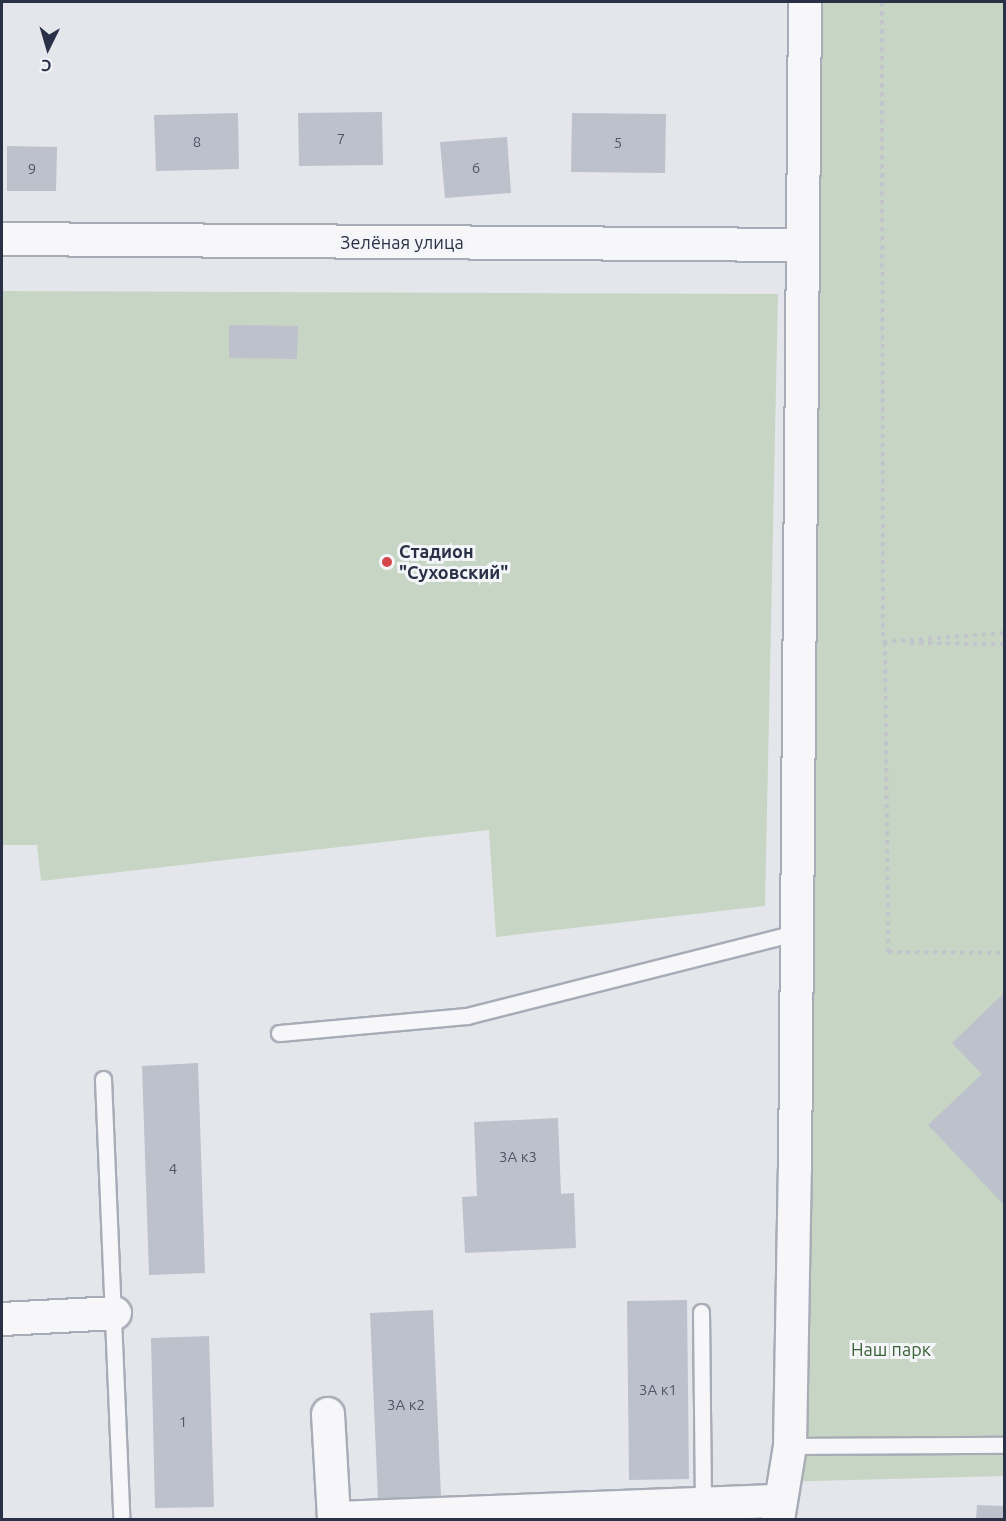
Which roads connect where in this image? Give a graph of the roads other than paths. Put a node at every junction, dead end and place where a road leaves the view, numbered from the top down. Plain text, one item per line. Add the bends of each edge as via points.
1 (805, 2) edge
2 (2, 239) edge
3 (802, 245) junction
4 (795, 933) junction
5 (279, 1033) dead end
6 (103, 1079) dead end
7 (701, 1312) dead end
8 (115, 1313) junction
9 (2, 1319) edge
10 (328, 1414) dead end
11 (1005, 1445) edge
12 (789, 1446) junction
13 (703, 1502) junction
14 (778, 1510) edge
15 (121, 1516) dead end

1 - 3 street
2 - 3 street, Зелёная улица
3 - 4 street
4 - 5 lane via 467,1016
4 - 12 street
6 - 8 lane
7 - 13 lane
8 - 9 street
8 - 15 lane
10 - 13 street via 334,1518
11 - 12 lane
12 - 14 street
13 - 14 street

